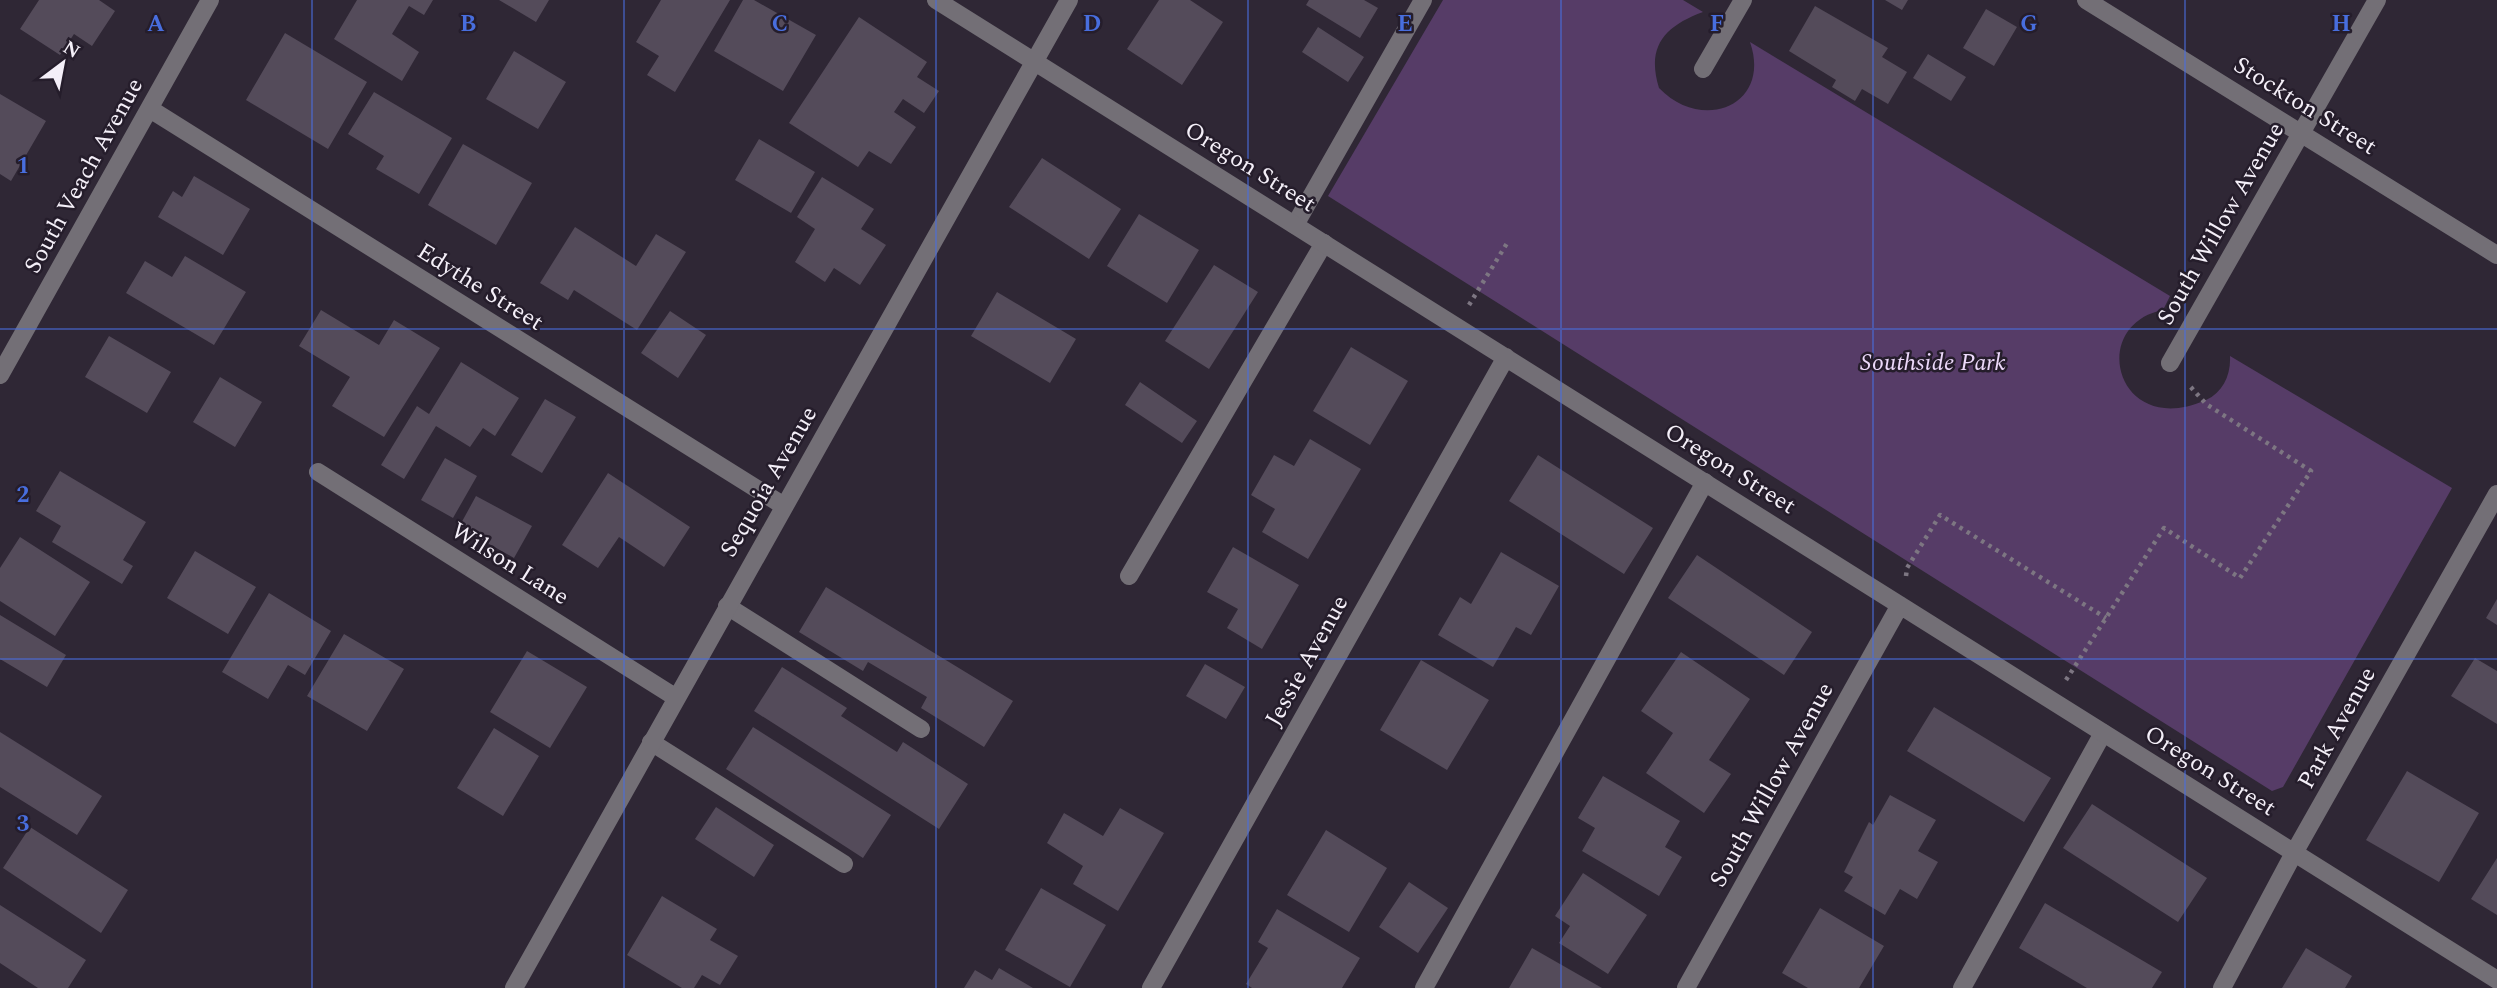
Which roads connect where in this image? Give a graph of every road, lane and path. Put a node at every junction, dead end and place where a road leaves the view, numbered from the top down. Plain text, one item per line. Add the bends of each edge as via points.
1 (211, 0) edge
2 (936, 0) edge
3 (1069, 0) edge
4 (1423, 0) edge
5 (1743, 0) edge
6 (2086, 0) edge
7 (2377, 0) edge
8 (1035, 61) junction
9 (1703, 69) dead end
10 (150, 109) junction
11 (2303, 132) junction
12 (1295, 225) junction
13 (1509, 240) dead end
14 (1324, 243) junction
15 (2497, 255) edge
16 (1455, 326) junction
17 (1506, 357) junction
18 (2170, 363) joint
19 (0, 375) edge
20 (318, 472) dead end
21 (1705, 482) junction
22 (2497, 494) edge
23 (784, 506) junction
24 (1129, 576) dead end
25 (1900, 605) junction
26 (727, 606) junction
27 (2106, 618) junction
28 (675, 697) junction
29 (2053, 701) junction
30 (922, 729) dead end
31 (2103, 733) junction
32 (651, 742) junction
33 (2294, 853) junction
34 (844, 864) dead end
35 (2497, 980) edge
36 (514, 988) edge
37 (1151, 988) edge
38 (1424, 988) edge
39 (1686, 988) edge
40 (1962, 988) edge
41 (2222, 988) edge

1 - 10 street, South Veach Avenue
2 - 8 street, Oregon Street
3 - 8 street, Sequoia Avenue
4 - 12 street
5 - 9 street
6 - 11 street, Stockton Street
7 - 11 street, South Willow Avenue
8 - 12 street, Oregon Street
8 - 23 street, Sequoia Avenue
10 - 19 street, South Veach Avenue
10 - 23 street, Edythe Street
11 - 15 street, Stockton Street
11 - 18 street, South Willow Avenue
12 - 14 street, Oregon Street
13 - 16 path
14 - 16 street, Oregon Street
14 - 24 street
16 - 17 street, Oregon Street
17 - 21 street, Oregon Street
17 - 37 street, Jessie Avenue
18 - 27 path via 2206,404 2311,471 2240,578 2164,528
20 - 28 street, Wilson Lane
21 - 25 street, Oregon Street
21 - 38 street
22 - 33 street, Park Avenue
23 - 26 street, Sequoia Avenue
25 - 27 path via 1907,568 1940,515
25 - 29 street, Oregon Street
25 - 39 street, South Willow Avenue
26 - 28 street, Sequoia Avenue
26 - 30 street
27 - 29 path
28 - 32 street, Sequoia Avenue
29 - 31 street, Oregon Street
31 - 33 street, Oregon Street
31 - 40 street
32 - 34 street
32 - 36 street, Sequoia Avenue
33 - 35 street, Oregon Street
33 - 41 street, Park Avenue

